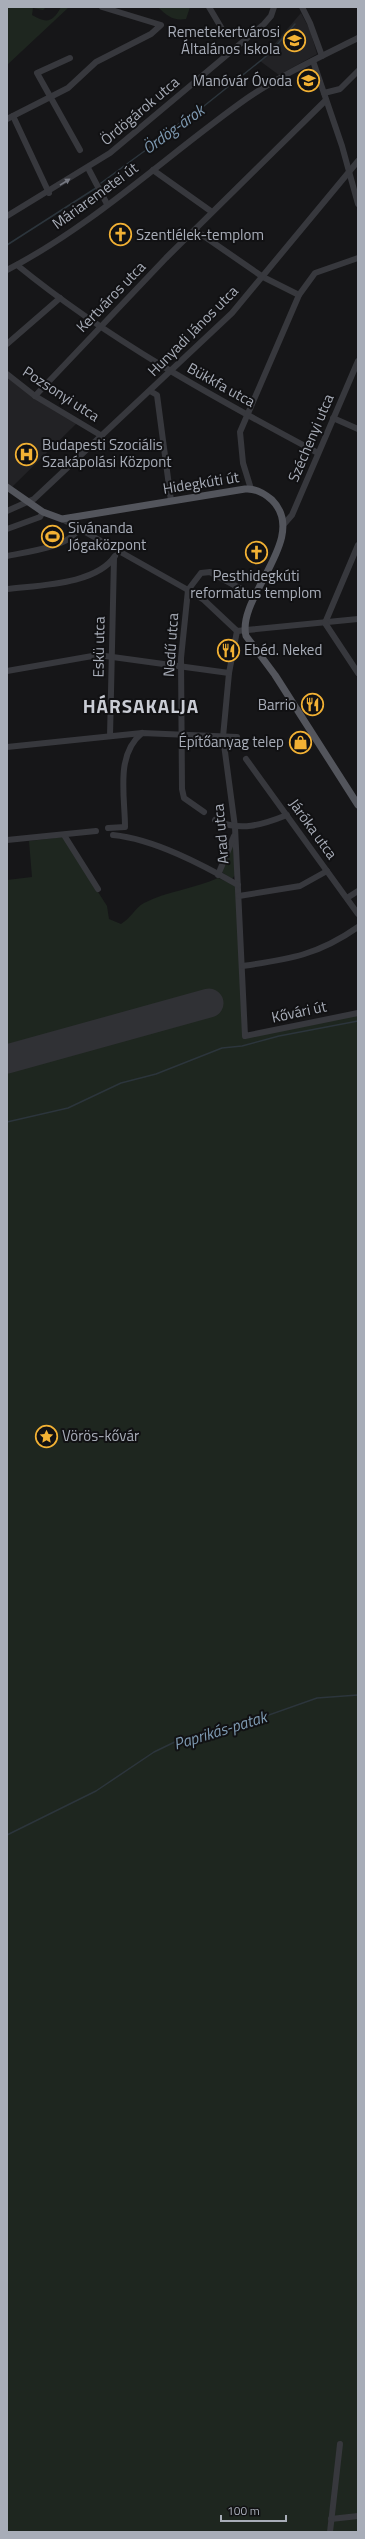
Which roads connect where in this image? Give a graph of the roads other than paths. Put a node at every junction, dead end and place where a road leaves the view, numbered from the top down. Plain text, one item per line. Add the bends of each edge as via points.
1 (102, 7) edge
2 (209, 7) edge
3 (274, 7) edge
4 (302, 7) edge
5 (225, 34) dead end
6 (358, 38) edge
7 (322, 56) junction
8 (70, 58) dead end
9 (313, 61) junction
10 (358, 71) edge
11 (52, 97) junction
12 (325, 97) junction
13 (10, 117) edge
14 (80, 150) dead end
15 (358, 162) edge
16 (88, 168) junction
17 (153, 170) junction
18 (350, 171) junction
19 (357, 190) edge
20 (49, 193) junction
21 (107, 204) junction
22 (358, 204) edge
23 (212, 212) junction
24 (7, 216) edge
25 (195, 230) junction
26 (358, 258) edge
27 (17, 265) junction
28 (7, 270) edge
29 (263, 277) junction
30 (299, 295) junction
31 (60, 298) junction
32 (100, 327) junction
33 (7, 344) edge
34 (358, 361) edge
35 (170, 372) junction
36 (7, 374) edge
37 (150, 392) junction
38 (35, 396) junction
39 (248, 414) junction
40 (333, 418) junction
41 (358, 429) edge
42 (102, 436) junction
43 (318, 453) junction
44 (7, 487) edge
45 (251, 489) junction
46 (171, 499) junction
47 (29, 503) junction
48 (7, 511) edge
49 (42, 512) junction
50 (62, 519) junction
51 (284, 523) junction
52 (7, 529) edge
53 (78, 529) junction
54 (358, 545) edge
55 (117, 551) junction
56 (7, 556) edge
57 (114, 558) junction
58 (7, 589) edge
59 (188, 590) junction
60 (256, 597) junction
61 (358, 619) edge
62 (325, 623) junction
63 (241, 631) junction
64 (112, 657) junction
65 (181, 667) junction
66 (7, 671) edge
67 (229, 673) junction
68 (358, 673) edge
69 (142, 733) junction
70 (183, 734) junction
71 (110, 736) junction
72 (223, 736) junction
73 (237, 737) dead end
74 (7, 747) edge
75 (246, 759) dead end
76 (358, 805) edge
77 (204, 812) dead end
78 (287, 815) junction
79 (215, 820) dead end
80 (108, 828) dead end
81 (235, 828) junction
82 (96, 831) dead end
83 (64, 835) junction
84 (113, 835) dead end
85 (234, 835) junction
86 (7, 840) edge
87 (327, 871) junction
88 (218, 875) junction
89 (238, 885) junction
90 (98, 889) dead end
91 (358, 891) edge
92 (239, 896) junction
93 (347, 898) junction
94 (358, 914) edge
95 (358, 927) edge
96 (243, 966) junction
97 (358, 1013) edge
98 (245, 1036) joint
99 (340, 2444) dead end
100 (358, 2516) edge
101 (331, 2519) junction
102 (330, 2532) edge

1 - 11 street via 161,24 151,34 96,62 68,88
2 - 5 street
3 - 16 street, Ördögárok utca via 264,24 116,148
4 - 7 street
6 - 7 street, Máriaremetei út
7 - 9 street, Máriaremetei út
8 - 11 street via 37,73
9 - 12 street
9 - 17 street, Máriaremetei út via 247,99
10 - 12 street, Kertváros utca via 340,89
11 - 13 street
11 - 14 street
12 - 18 street
12 - 23 street, Kertváros utca
13 - 20 street
15 - 18 street, Hunyadi János utca
20 -> 16 street, Ördögárok utca
16 - 21 street
17 - 21 street, Máriaremetei út
17 - 23 street
18 - 19 street
18 - 29 street, Hunyadi János utca
19 - 22 street
20 - 24 street, Ördögárok utca
21 - 27 street, Máriaremetei út
23 - 25 street, Kertváros utca
25 - 29 street
25 - 32 street, Kertváros utca
26 - 30 street via 315,273
27 - 28 street, Máriaremetei út
27 - 31 street, Bükkfa utca
29 - 30 street
29 - 35 street, Hunyadi János utca via 232,313
30 - 39 street
31 - 32 street, Bükkfa utca
31 - 33 street
32 - 35 street, Bükkfa utca
32 - 38 street, Kertváros utca
34 - 40 street, Széchenyi utca
35 - 37 street, Hunyadi János utca
35 - 39 street, Bükkfa utca
36 - 38 street, Pozsonyi utca
37 - 42 street, Hunyadi János utca
37 - 46 street via 157,395
38 - 42 street, Pozsonyi utca
39 - 43 street, Bükkfa utca
39 - 45 street via 240,432 240,439 243,463
40 - 41 street
40 - 43 street, Széchenyi utca
42 - 47 street, Hunyadi János utca
43 - 51 street, Széchenyi utca via 292,515
44 - 47 main road, Hidegkúti út
45 - 46 main road, Hidegkúti út
45 - 51 main road, Hidegkúti út via 264,494 274,502 281,512
46 - 50 main road, Hidegkúti út
47 - 48 street
47 - 49 main road, Hidegkúti út
49 - 50 main road, Hidegkúti út
49 - 52 street via 40,517
50 - 53 street
51 - 60 main road via 281,540
53 - 55 street
53 - 56 street via 72,537 58,544
54 - 62 street
55 - 57 street
55 - 59 street
57 - 58 street via 97,572 78,580
57 - 64 street, Eskü utca
59 - 60 street via 201,573 210,572
59 - 63 street
59 - 65 street, Nedű utca
60 - 63 main road
61 - 62 street
62 - 63 street
62 - 68 street
63 - 67 street, Arad utca
63 - 76 main road via 267,663
64 - 65 street
64 - 66 street via 89,655
64 - 71 street, Eskü utca
65 - 67 street
65 - 70 street, Nedű utca
67 - 72 street, Arad utca
69 - 70 street
69 - 71 street
69 - 80 street via 133,740 126,753 123,769 124,827
70 - 72 street
70 - 77 street, Nedű utca via 184,798
71 - 74 street
72 - 73 street
72 - 81 street, Arad utca
75 - 78 street, Járóka utca
78 - 81 street via 260,826
78 - 87 street, Járóka utca
79 - 81 street
81 - 85 street, Arad utca
82 - 83 street
83 - 86 street
83 - 90 street
84 - 88 street via 125,836 172,852
85 - 88 street
85 - 89 street, Arad utca
87 - 92 street via 300,886
87 - 93 street, Járóka utca
88 - 89 street
89 - 92 street, Arad utca
91 - 93 street
92 - 96 street, Arad utca
93 - 94 street, Járóka utca
95 - 96 street via 340,940 295,959
96 - 98 street, Arad utca
97 - 98 street, Kővári út
99 - 101 street
100 - 101 street
101 - 102 street

